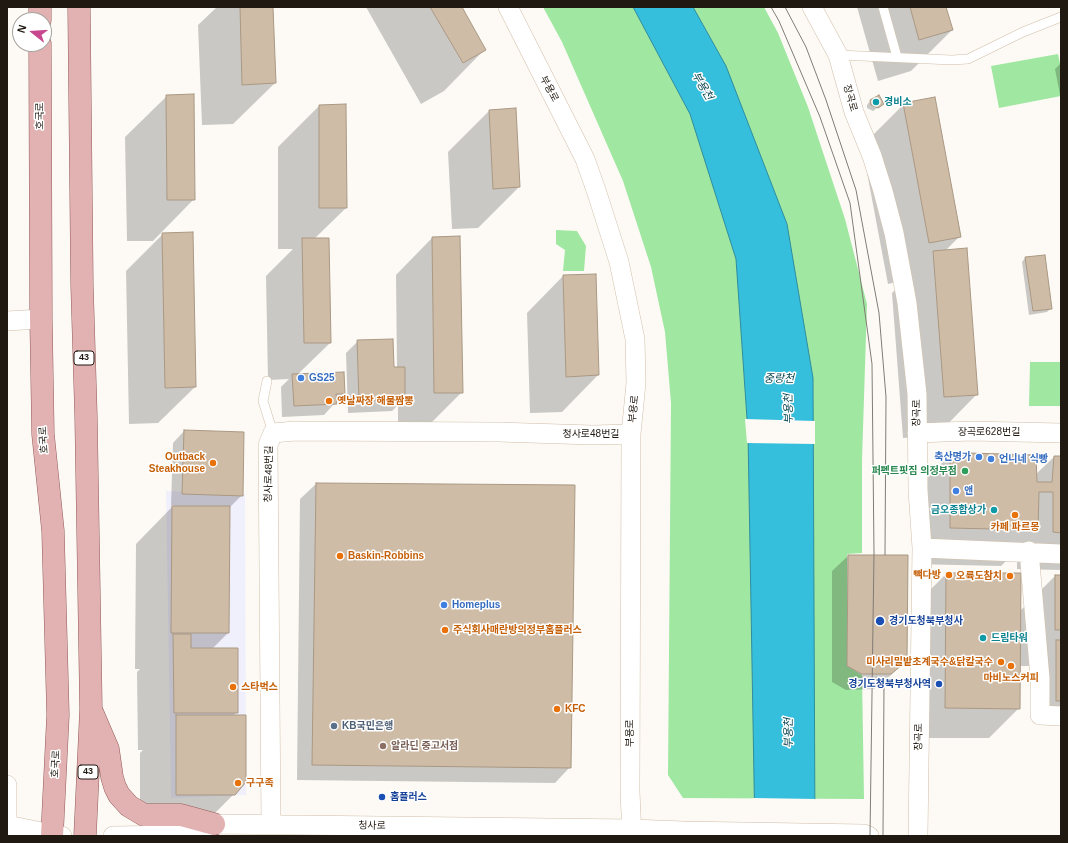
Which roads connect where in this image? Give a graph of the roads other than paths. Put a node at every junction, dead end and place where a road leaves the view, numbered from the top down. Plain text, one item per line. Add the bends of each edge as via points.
1 (79, 7) edge
2 (508, 7) edge
3 (812, 7) edge
4 (883, 7) edge
5 (1061, 17) edge
6 (40, 52) edge
7 (838, 55) junction
8 (897, 57) junction
9 (40, 319) junction
10 (7, 321) edge
11 (267, 380) dead end
12 (273, 433) junction
13 (917, 433) junction
14 (1061, 433) edge
15 (631, 434) junction
16 (922, 548) junction
17 (1030, 551) junction
18 (1061, 554) edge
19 (91, 709) junction
20 (1061, 716) edge
21 (7, 785) edge
22 (214, 824) junction
23 (271, 825) junction
24 (7, 827) edge
25 (634, 834) edge
26 (55, 835) edge
27 (866, 835) edge
28 (85, 836) edge
29 (113, 836) edge
30 (918, 836) edge

1 - 19 main road, 43
2 - 15 street, 부용로 via 585,159 619,262 635,339 636,382
3 - 7 street, 장곡로
4 - 8 lane
5 - 8 lane via 968,59
6 - 9 main road, 호국로
7 - 8 lane
7 - 13 street, 장곡로 via 854,112 872,156 894,233 907,303 917,394
9 - 10 street
9 - 26 main road, 호국로 via 43,434 53,531 58,715
11 - 12 lane via 263,401
12 - 15 street, 청사로48번길 via 295,431
12 - 23 street, 청사로48번길 via 268,445
13 - 14 street, 장곡로628번길
13 - 16 street, 장곡로
15 - 25 street, 부용로 via 630,792
16 - 17 street
16 - 30 street, 장곡로
17 - 18 street
17 - 20 street via 1040,678 1040,715
19 - 22 main road via 108,749 115,787 129,806 144,815 181,815
19 - 28 main road, 43
21 - 24 street
22 - 23 street, 청사로
22 - 29 street, 청사로 via 180,835
23 - 25 street, 청사로
24 - 26 street
25 - 27 street, 청사로 via 683,831

